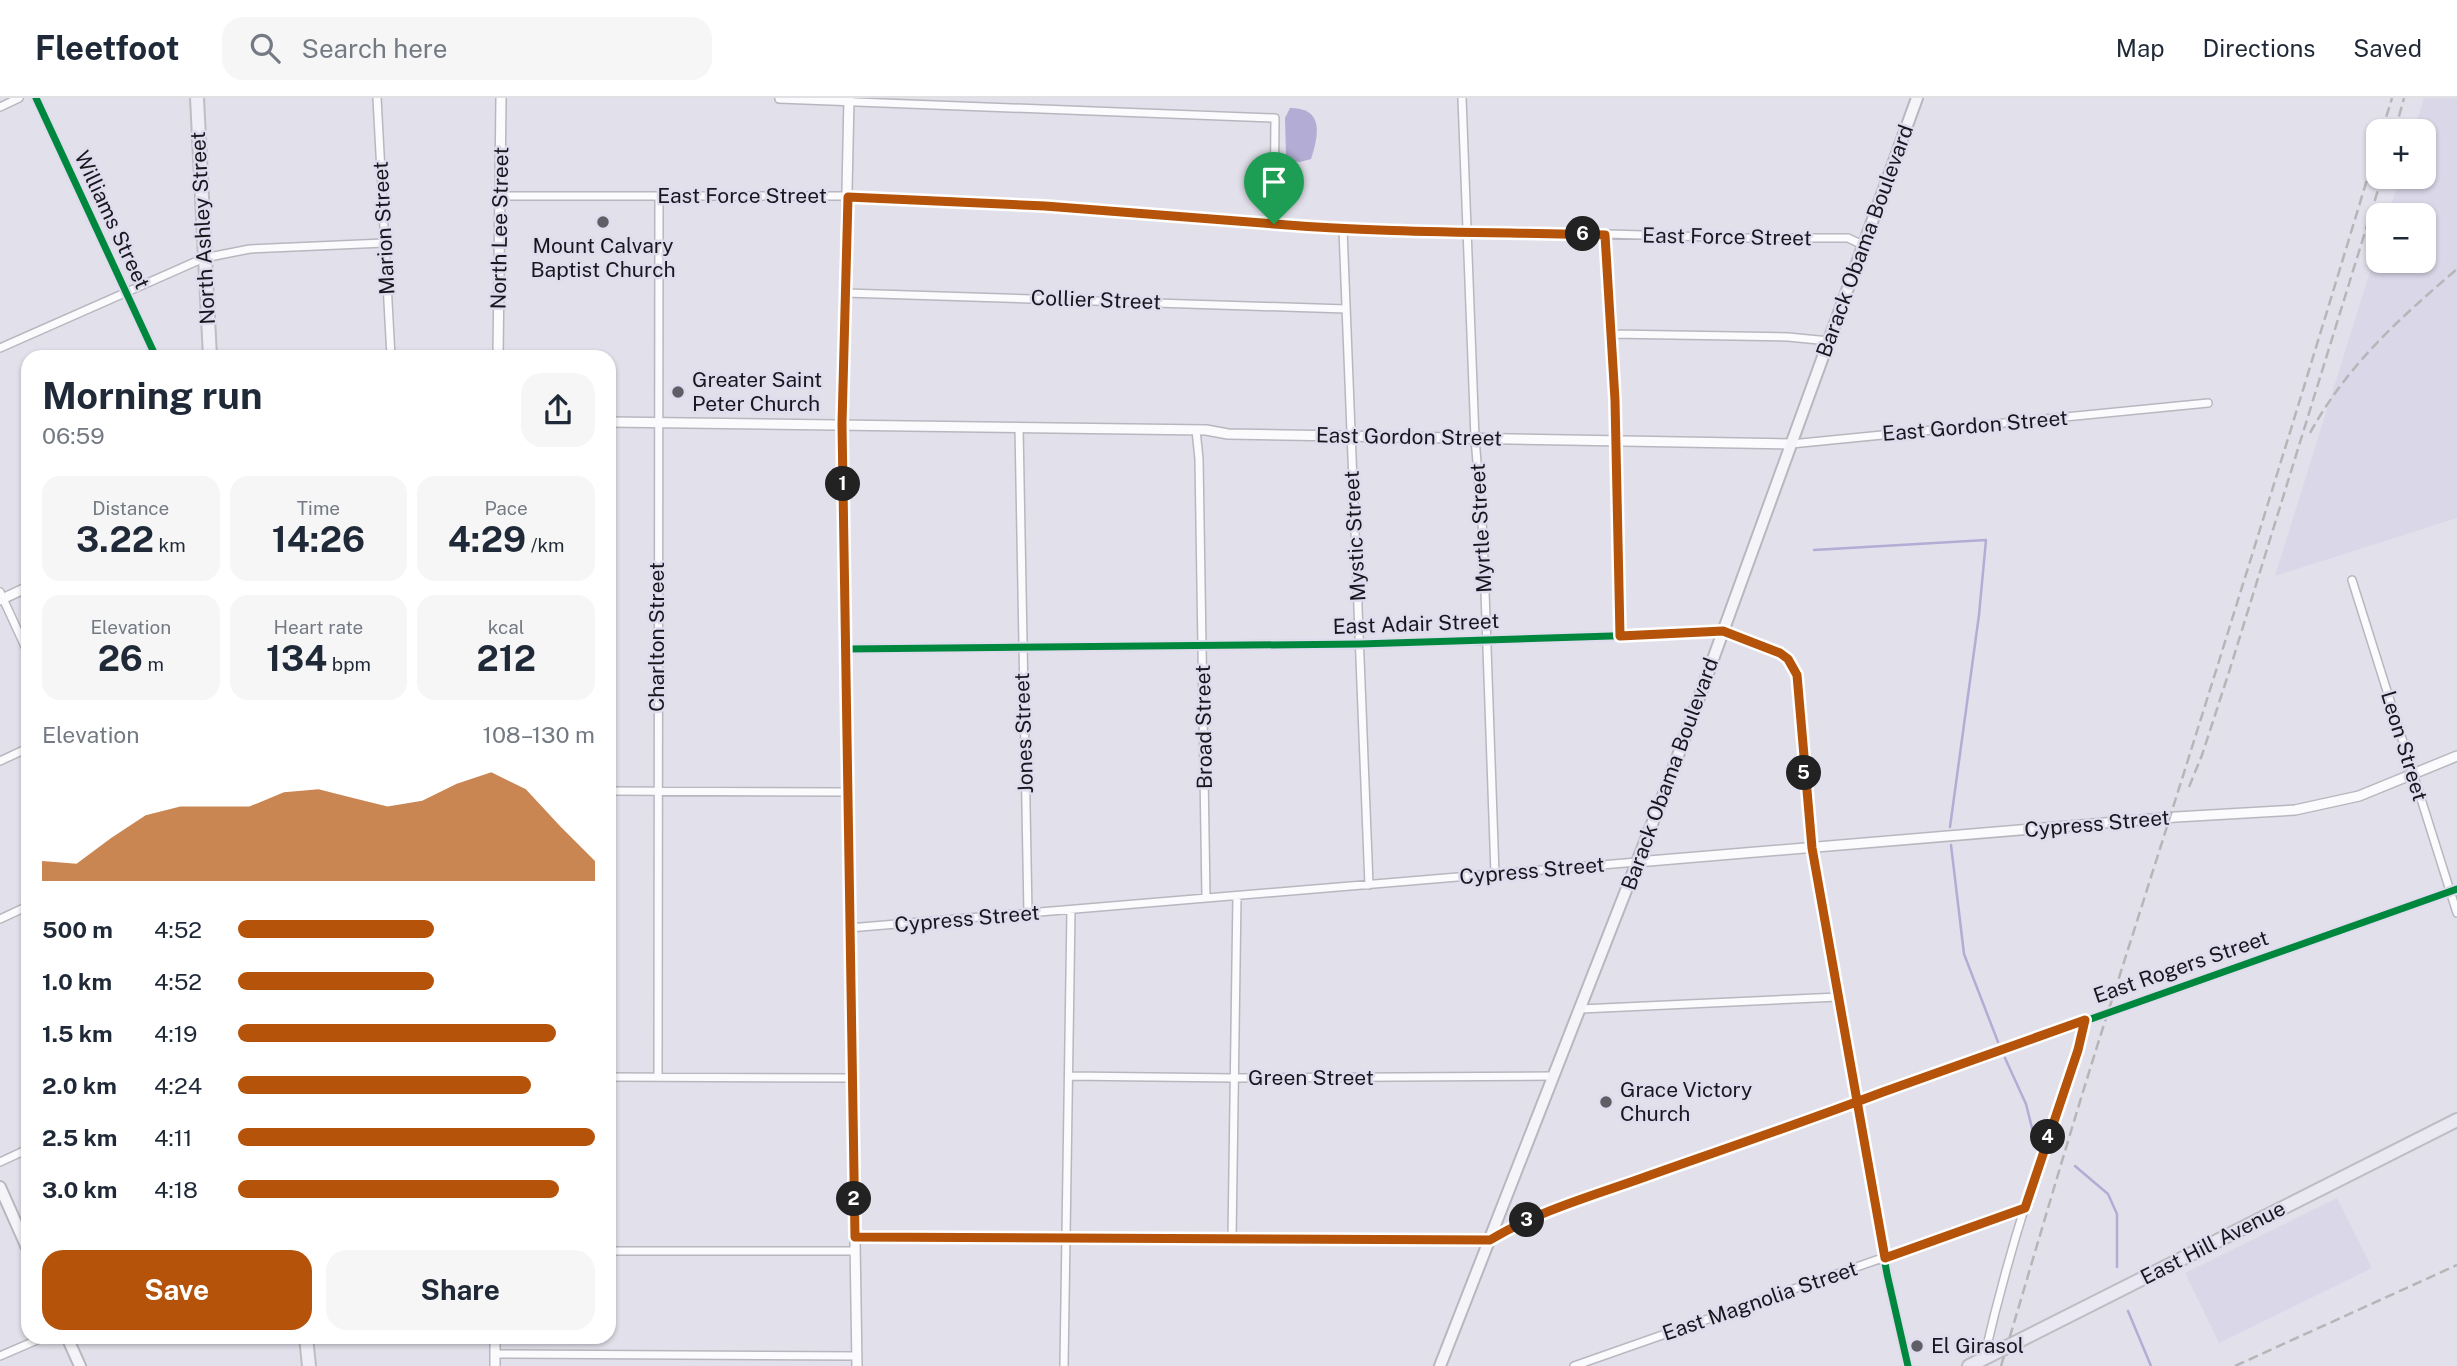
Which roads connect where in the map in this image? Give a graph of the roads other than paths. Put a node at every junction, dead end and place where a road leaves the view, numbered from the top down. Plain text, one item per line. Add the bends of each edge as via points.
1 (19, 98) edge
2 (36, 98) edge
3 (197, 98) edge
4 (377, 98) edge
5 (501, 98) edge
6 (1462, 98) edge
7 (1917, 98) edge
8 (779, 99) edge
9 (849, 100) edge
10 (0, 107) edge
11 (500, 196) junction
12 (659, 196) junction
13 (848, 197) junction
14 (1274, 224) junction
15 (1343, 230) junction
16 (1467, 231) junction
17 (1605, 235) junction
18 (384, 243) junction
19 (1863, 244) junction
20 (204, 258) junction
21 (125, 292) junction
22 (846, 293) junction
23 (1346, 309) junction
24 (1611, 334) junction
25 (1829, 341) junction
26 (0, 348) edge
27 (153, 350) edge
28 (210, 350) edge
29 (391, 350) edge
30 (498, 350) edge
31 (2208, 403) dead end
32 (616, 422) edge
33 (658, 422) junction
34 (842, 424) junction
35 (1019, 427) junction
36 (1196, 430) junction
37 (1350, 436) junction
38 (1475, 438) junction
39 (1615, 440) junction
40 (1791, 444) junction
41 (2352, 580) dead end
42 (21, 590) edge
43 (1, 597) edge
44 (1723, 631) junction
45 (1620, 636) junction
46 (21, 638) edge
47 (1487, 639) junction
48 (1360, 644) junction
49 (1203, 646) junction
50 (1021, 648) junction
51 (846, 649) junction
52 (21, 751) edge
53 (2457, 756) edge
54 (0, 761) edge
55 (2413, 774) junction
56 (616, 791) edge
57 (659, 792) junction
58 (848, 792) junction
59 (1812, 848) junction
60 (1637, 862) junction
61 (1495, 874) junction
62 (1369, 884) junction
63 (2454, 890) edge
64 (1237, 896) junction
65 (1206, 898) junction
66 (21, 909) edge
67 (1071, 910) junction
68 (2457, 913) edge
69 (1028, 914) junction
70 (0, 919) edge
71 (849, 928) junction
72 (1838, 997) junction
73 (1581, 1009) junction
74 (2085, 1020) junction
75 (1069, 1076) junction
76 (1554, 1076) junction
77 (616, 1077) edge
78 (657, 1077) junction
79 (852, 1078) junction
80 (1234, 1078) junction
81 (1857, 1101) junction
82 (2457, 1120) edge
83 (21, 1152) edge
84 (0, 1163) edge
85 (0, 1188) edge
86 (2025, 1208) junction
87 (21, 1234) edge
88 (855, 1237) junction
89 (1067, 1238) junction
90 (1232, 1239) junction
91 (1490, 1240) junction
92 (616, 1251) edge
93 (855, 1251) junction
94 (1885, 1258) junction
95 (28, 1344) edge
96 (70, 1344) edge
97 (307, 1344) edge
98 (495, 1344) edge
99 (495, 1354) junction
100 (0, 1356) edge
101 (1984, 1359) junction
102 (857, 1361) edge
103 (80, 1366) edge
104 (309, 1366) edge
105 (495, 1366) edge
106 (1065, 1366) edge
107 (1440, 1366) edge
108 (1574, 1366) edge
109 (1908, 1366) edge
110 (1969, 1366) edge

1 - 10 street
2 - 21 street, Williams Street
3 - 20 main road, North Ashley Street
4 - 18 street, Marion Street
5 - 11 street, North Lee Street
6 - 16 street, Myrtle Street
7 - 19 main road, Barack Obama Boulevard
8 - 9 street
9 - 13 street
9 - 14 street via 1275,118
11 - 12 street, East Force Street
11 - 30 street, North Lee Street
12 - 13 street, East Force Street
12 - 33 street, Charlton Street
13 - 14 street, East Force Street
13 - 22 street
14 - 15 street, East Force Street
15 - 16 street, East Force Street
15 - 23 street, Mystic Street
16 - 17 street, East Force Street
16 - 38 street, Myrtle Street
17 - 19 street, East Force Street via 1848,238
17 - 24 street
18 - 20 street via 250,249
18 - 29 street, Marion Street
19 - 25 main road, Barack Obama Boulevard
20 - 21 street
20 - 28 main road, North Ashley Street
21 - 26 street
21 - 27 street, Williams Street
22 - 23 street, Collier Street
22 - 34 street
23 - 37 street, Mystic Street
24 - 25 street
24 - 39 street
25 - 40 main road, Barack Obama Boulevard
31 - 40 street, East Gordon Street
32 - 33 street, East Gordon Street
33 - 34 street, East Gordon Street
33 - 57 street, Charlton Street
34 - 35 street, East Gordon Street
34 - 51 street
35 - 36 street, East Gordon Street
35 - 50 street, Jones Street
36 - 37 street, East Gordon Street
36 - 49 street, Broad Street
37 - 38 street, East Gordon Street
37 - 48 street, Mystic Street
38 - 39 street, East Gordon Street
38 - 47 street, Myrtle Street
39 - 40 street, East Gordon Street
39 - 45 street
40 - 44 main road, Barack Obama Boulevard
41 - 55 street, Leon Street
42 - 43 street
43 - 46 street
44 - 45 street, East Adair Street
44 - 59 street, East Adair Street via 1780,653 1797,675
44 - 60 main road, Barack Obama Boulevard
45 - 47 street, East Adair Street
47 - 48 street, East Adair Street
47 - 61 street, Myrtle Street
48 - 49 street, East Adair Street
48 - 62 street, Mystic Street
49 - 50 street, East Adair Street
49 - 65 street, Broad Street
50 - 51 street, East Adair Street
50 - 69 street, Jones Street
51 - 58 street
52 - 54 street
53 - 55 street, Cypress Street
55 - 59 street, Cypress Street via 2352,798 2295,810
55 - 63 street, Leon Street
56 - 57 street
57 - 58 street
57 - 78 street, Charlton Street
58 - 71 street
59 - 60 street, Cypress Street
59 - 72 street, East Adair Street
60 - 61 street, Cypress Street
60 - 73 main road, Barack Obama Boulevard
61 - 62 street, Cypress Street
62 - 64 street, Cypress Street
63 - 68 street, Leon Street
63 - 74 street, East Rogers Street
64 - 65 street, Cypress Street
64 - 80 street
65 - 67 street, Cypress Street
66 - 70 street
67 - 69 street, Cypress Street
67 - 75 street
69 - 71 street, Cypress Street
71 - 79 street
72 - 73 street
72 - 81 street, East Adair Street
73 - 76 main road, Barack Obama Boulevard
74 - 81 street, East Rogers Street
74 - 86 street
75 - 80 street, Green Street
75 - 89 street
76 - 80 street, Green Street
76 - 91 main road, Barack Obama Boulevard
77 - 78 street
78 - 79 street
79 - 88 street
80 - 90 street
81 - 91 street, East Rogers Street via 1537,1216
81 - 94 street, East Adair Street
82 - 101 highway, East Hill Avenue
83 - 84 street
85 - 87 main road
86 - 94 street, East Magnolia Street
86 - 101 street
88 - 89 street, East Rogers Street
88 - 93 street
89 - 90 street, East Rogers Street
89 - 106 street
90 - 91 street, East Rogers Street
91 - 107 main road, Barack Obama Boulevard
92 - 93 street
93 - 102 street
94 - 108 street, East Magnolia Street
94 - 109 street, East Adair Street
95 - 100 street
96 - 103 main road
97 - 104 main road
98 - 99 street
99 - 102 street
99 - 105 street
101 - 110 highway, East Hill Avenue

